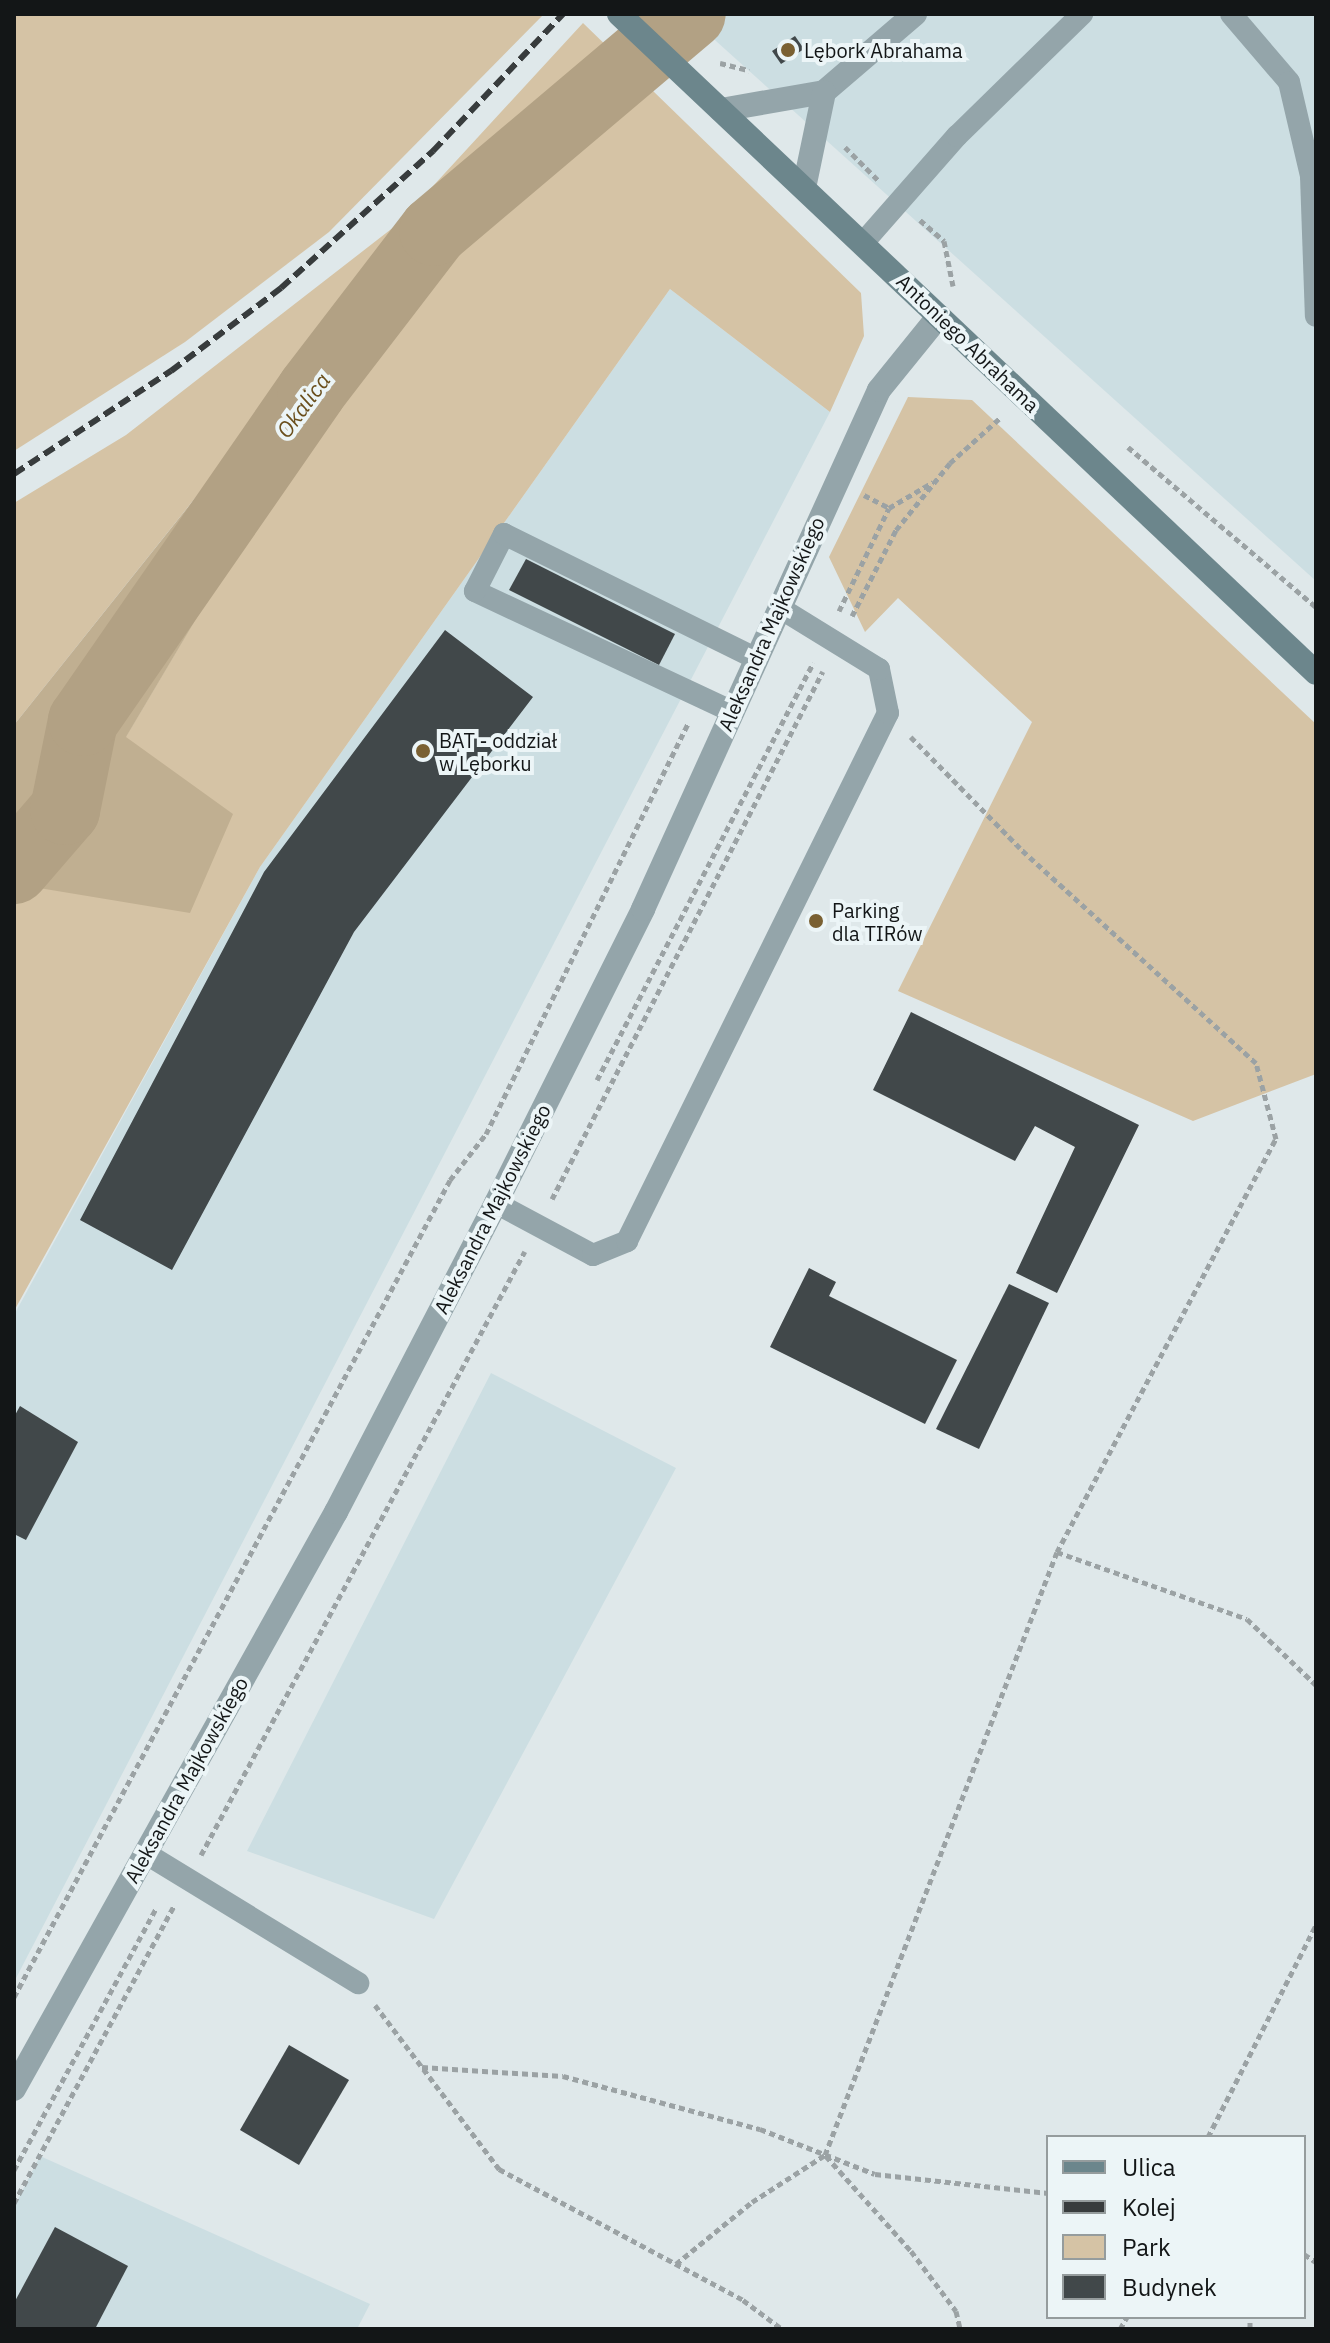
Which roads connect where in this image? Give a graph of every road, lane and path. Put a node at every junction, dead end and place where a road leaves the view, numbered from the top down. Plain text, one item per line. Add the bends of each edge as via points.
1 (619, 14) edge
2 (915, 14) edge
3 (1082, 14) edge
4 (1231, 14) edge
5 (824, 92) junction
6 (721, 110) junction
7 (804, 188) junction
8 (899, 201) junction
9 (862, 244) junction
10 (963, 297) dead end
11 (939, 316) junction
12 (1316, 316) edge
13 (1024, 397) junction
14 (1114, 435) dead end
15 (835, 481) junction
16 (889, 508) dead end
17 (1316, 607) edge
18 (780, 608) junction
19 (838, 642) junction
20 (757, 659) junction
21 (1316, 673) edge
22 (702, 696) junction
23 (733, 712) junction
24 (888, 713) junction
25 (496, 1203) junction
26 (538, 1226) junction
27 (1057, 1552) junction
28 (1316, 1685) edge
29 (145, 1853) junction
30 (188, 1879) junction
31 (1316, 1925) edge
32 (358, 1983) joint
33 (14, 1997) edge
34 (422, 2067) junction
35 (14, 2089) edge
36 (1209, 2135) edge
37 (825, 2155) junction
38 (1046, 2193) edge
39 (14, 2203) edge
40 (676, 2264) junction
41 (782, 2329) edge
42 (960, 2329) edge

1 - 6 main road, Antoniego Abrahama
2 - 5 street
3 - 8 lane
4 - 12 lane via 1289,82 1311,176
5 - 6 street
5 - 7 street
6 - 7 main road, Antoniego Abrahama
7 - 9 main road, Antoniego Abrahama
8 - 9 lane
8 - 10 path via 944,241 952,285
9 - 11 main road, Antoniego Abrahama
11 - 13 main road, Antoniego Abrahama
11 - 15 street, Aleksandra Majkowskiego via 879,390
13 - 19 path via 934,481 896,530
13 - 21 main road, Antoniego Abrahama
14 - 17 path
15 - 16 path
15 - 18 street, Aleksandra Majkowskiego
18 - 19 lane
18 - 20 street, Aleksandra Majkowskiego
19 - 24 lane via 879,669
19 - 26 path
20 - 22 lane via 504,534 475,591
20 - 23 street, Aleksandra Majkowskiego
22 - 23 lane
22 - 33 path via 486,1134 450,1180
23 - 25 street, Aleksandra Majkowskiego
24 - 26 lane via 627,1241 593,1255
24 - 27 path via 1020,848 1256,1063 1276,1139
25 - 26 lane
25 - 29 street, Aleksandra Majkowskiego
26 - 30 path
27 - 28 path via 1247,1619
27 - 37 path
29 - 30 lane
29 - 35 street, Aleksandra Majkowskiego
30 - 32 lane
30 - 39 path
31 - 36 path
32 - 34 path
34 - 37 path via 563,2076 760,2129
34 - 40 path via 499,2169
37 - 38 path via 875,2174
37 - 40 path via 752,2202
37 - 42 path via 911,2251 956,2311
40 - 41 path

